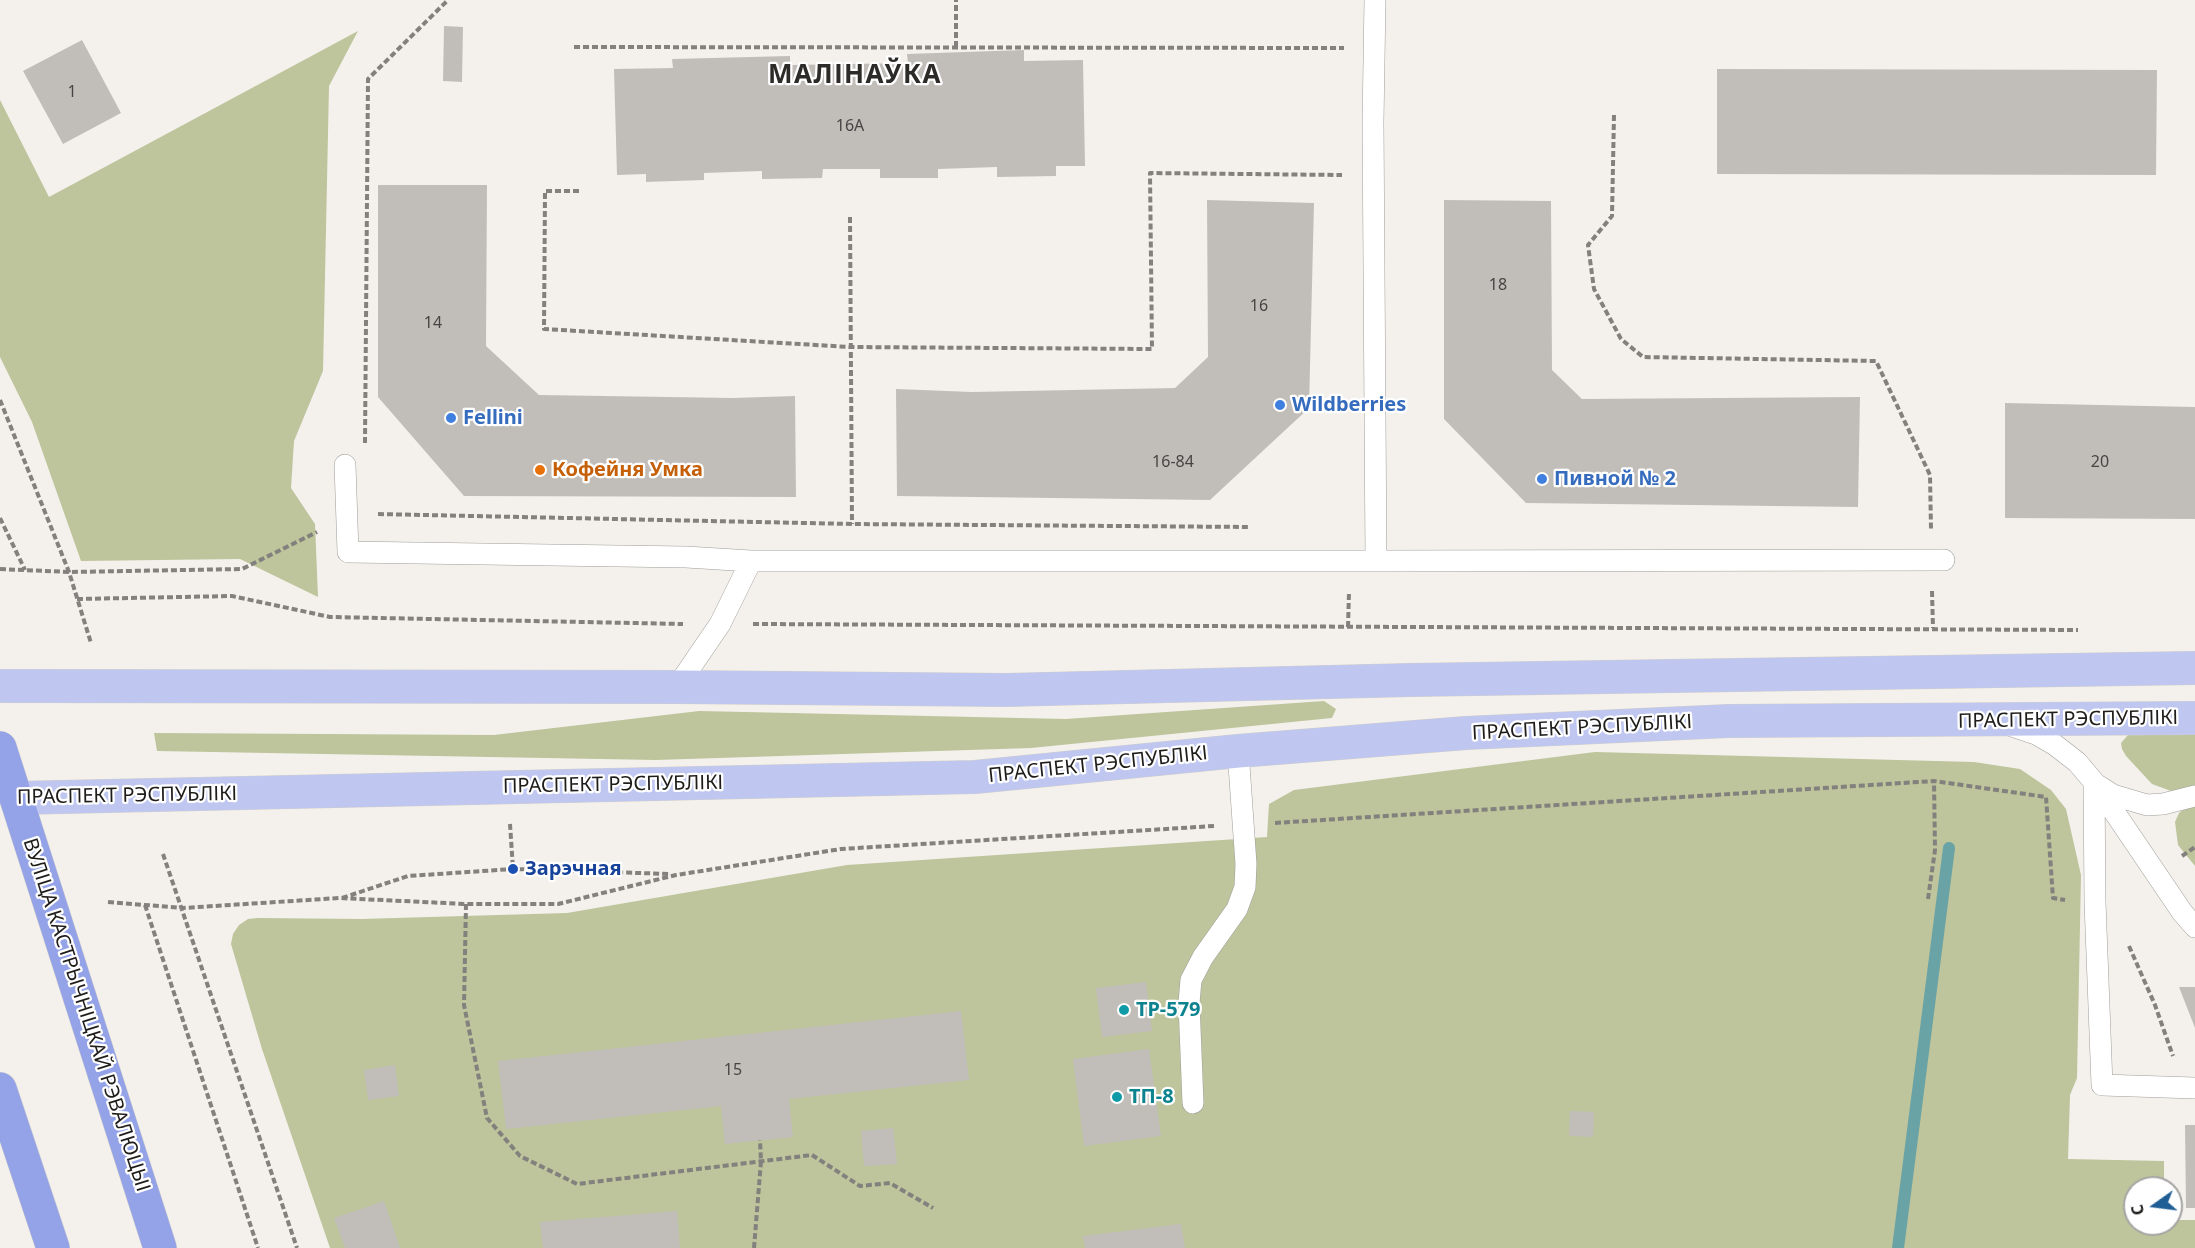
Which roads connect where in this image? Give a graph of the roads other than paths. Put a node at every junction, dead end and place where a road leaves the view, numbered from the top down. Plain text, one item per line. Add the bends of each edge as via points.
1 (1375, 0) edge
2 (345, 465) dead end
3 (1937, 560) road end
4 (751, 561) junction
5 (1376, 561) junction
6 (2195, 668) edge
7 (0, 686) edge
8 (677, 687) junction
9 (2195, 718) edge
10 (1998, 721) junction
11 (0, 748) edge
12 (1238, 751) junction
13 (2094, 782) junction
14 (2195, 796) edge
15 (8, 798) edge
16 (2191, 917) edge
17 (0, 1089) edge
18 (2188, 1089) edge
19 (1193, 1103) dead end
20 (53, 1248) edge
21 (160, 1248) edge

1 - 5 lane
2 - 4 lane via 348,552
3 - 5 lane
4 - 5 lane
4 - 8 lane via 720,624
6 - 8 main road via 1005,690
7 - 8 main road
9 - 10 main road, ПРАСПЕКТ РЭСПУБЛІКІ
10 - 12 main road, ПРАСПЕКТ РЭСПУБЛІКІ via 1729,721 1466,733
10 - 13 lane via 2055,745
11 - 15 highway, ВУЛІЦА КАСТРЫЧНІЦКАЙ РЭВАЛЮЦЫІ
12 - 15 main road, ПРАСПЕКТ РЭСПУБЛІКІ via 975,777
12 - 19 lane via 1245,887 1237,909 1191,980
13 - 14 lane via 2113,795 2147,805
13 - 16 lane via 2156,874
13 - 18 lane via 2102,1085
15 - 21 highway, ВУЛІЦА КАСТРЫЧНІЦКАЙ РЭВАЛЮЦЫІ
17 - 20 highway

